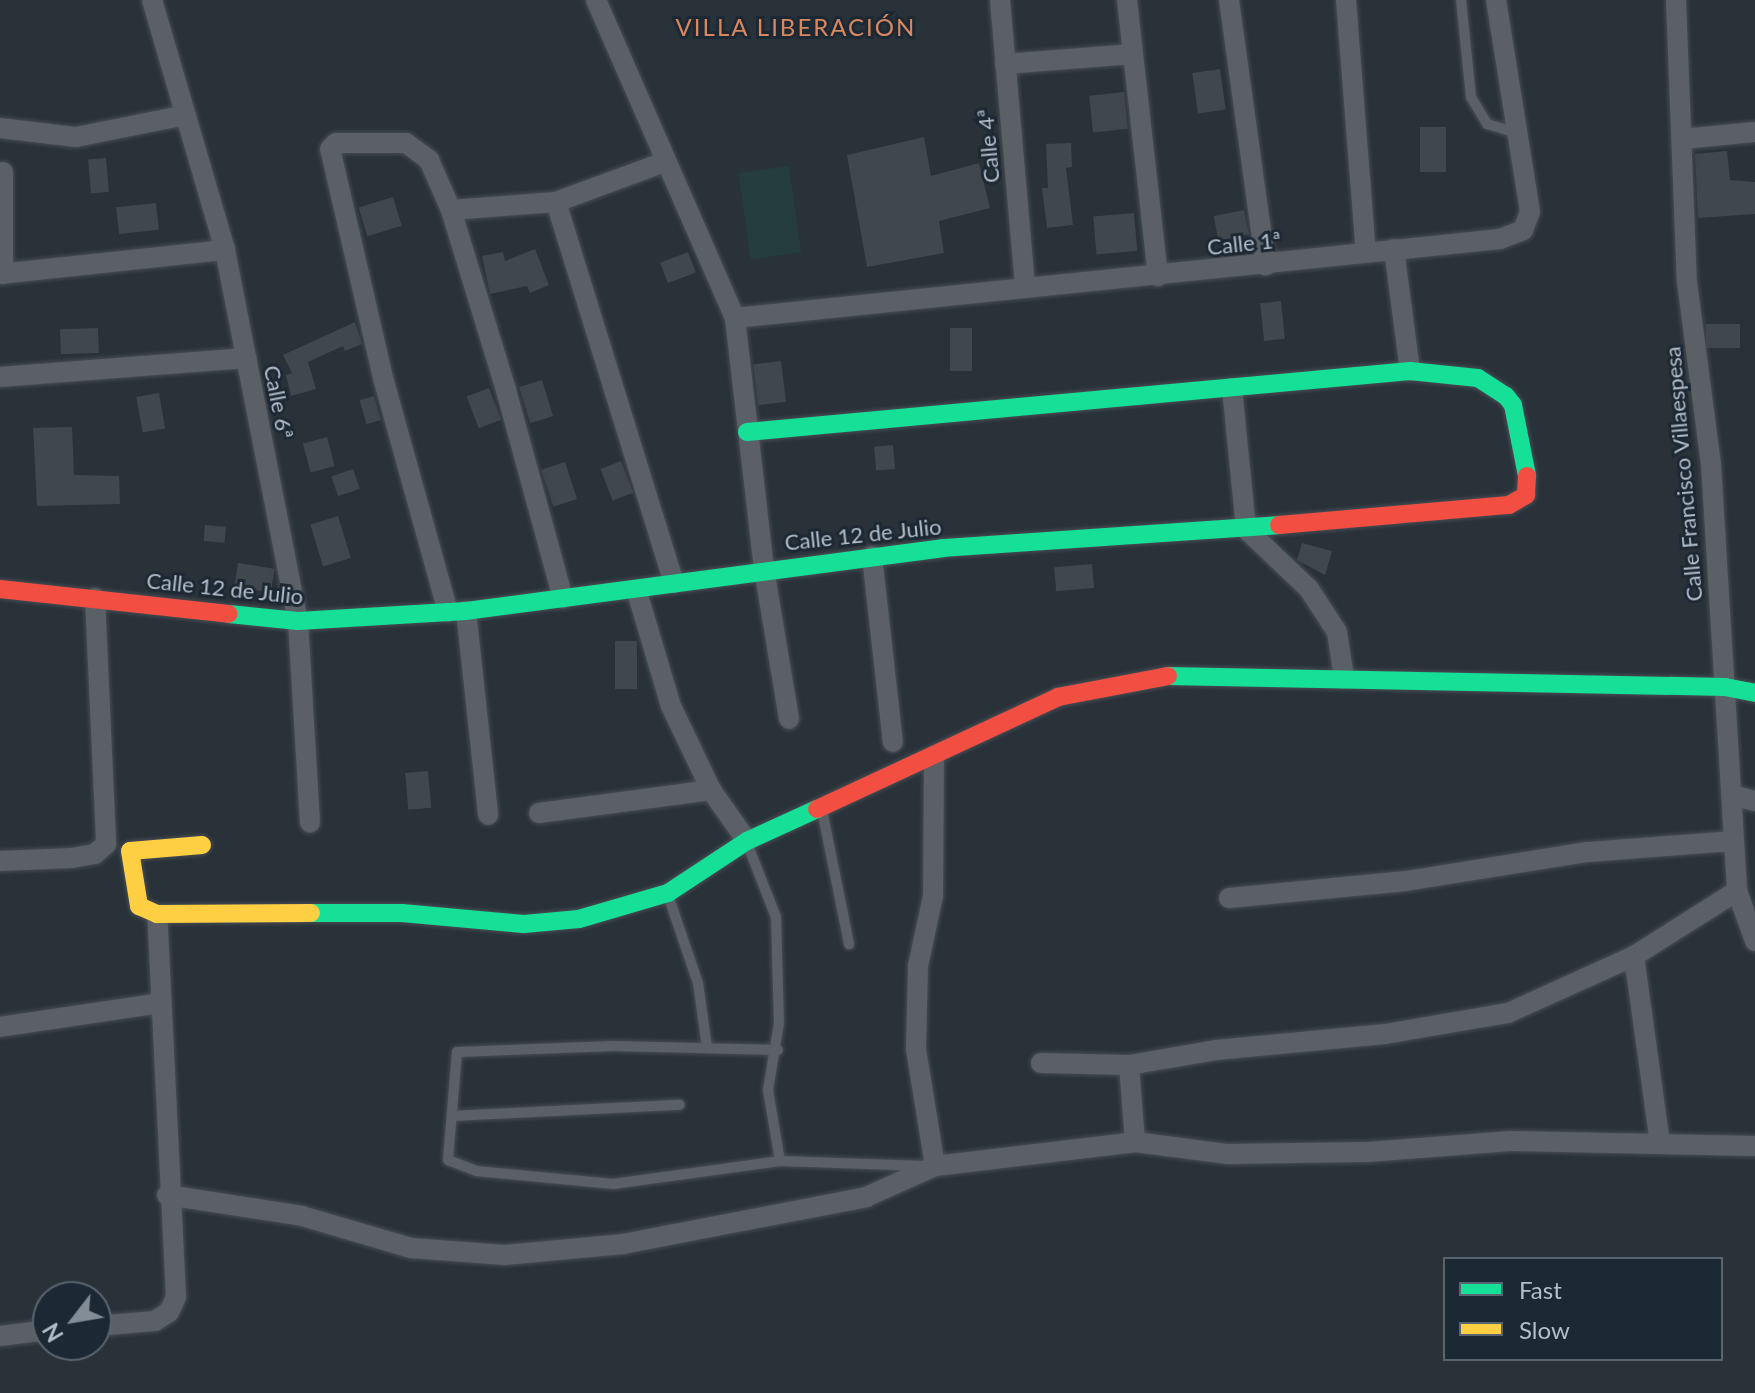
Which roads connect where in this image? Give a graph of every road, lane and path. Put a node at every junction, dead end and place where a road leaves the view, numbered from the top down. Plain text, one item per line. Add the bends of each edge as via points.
1 (152, 0) edge
2 (596, 0) edge
3 (1000, 0) edge
4 (1127, 0) edge
5 (1229, 0) edge
6 (1346, 0) edge
7 (1461, 0) edge
8 (1496, 0) edge
9 (1676, 0) edge
10 (1133, 54) junction
11 (1005, 64) junction
12 (186, 115) junction
13 (0, 128) edge
14 (1755, 132) edge
15 (1517, 133) junction
16 (1682, 139) junction
17 (665, 162) junction
18 (3, 172) dead end
19 (556, 202) junction
20 (451, 210) junction
21 (1394, 249) junction
22 (225, 250) junction
23 (1366, 252) junction
24 (1266, 265) junction
25 (2, 274) edge
26 (1158, 276) junction
27 (1025, 288) junction
28 (735, 318) junction
29 (246, 358) junction
30 (1410, 371) junction
31 (0, 377) edge
32 (1232, 388) junction
33 (747, 432) junction
34 (1246, 529) junction
35 (872, 556) junction
36 (764, 569) junction
37 (674, 583) junction
38 (0, 589) edge
39 (637, 592) junction
40 (95, 598) junction
41 (563, 598) junction
42 (457, 612) junction
43 (298, 621) junction
44 (1344, 678) junction
45 (1725, 687) junction
46 (1755, 693) edge
47 (789, 719) dead end
48 (893, 742) dead end
49 (934, 758) junction
50 (711, 790) junction
51 (1732, 795) junction
52 (1755, 801) edge
53 (822, 808) junction
54 (539, 813) dead end
55 (488, 815) dead end
56 (310, 823) dead end
57 (747, 841) junction
58 (1734, 841) junction
59 (106, 844) junction
60 (202, 845) dead end
61 (130, 851) junction
62 (0, 861) edge
63 (1737, 891) junction
64 (668, 893) junction
65 (1229, 898) dead end
66 (157, 914) junction
67 (1755, 941) edge
68 (849, 944) dead end
69 (1634, 956) junction
70 (160, 1003) junction
71 (0, 1027) edge
72 (707, 1047) junction
73 (778, 1050) junction
74 (1041, 1063) dead end
75 (1129, 1065) junction
76 (680, 1105) dead end
77 (452, 1116) junction
78 (1135, 1142) junction
79 (1660, 1143) junction
80 (1755, 1146) edge
81 (780, 1161) junction
82 (935, 1166) junction
83 (167, 1195) junction
84 (112, 1325) edge
85 (32, 1332) edge
86 (0, 1336) edge

1 - 12 street, Calle 6ª
2 - 17 street
3 - 11 street, Calle 4ª
4 - 10 street
5 - 24 street
6 - 23 street
7 - 15 lane via 1471,97 1487,124
8 - 15 street, Calle 1ª
9 - 16 street, Calle Francisco Villaespesa
10 - 11 street
10 - 26 street
11 - 27 street, Calle 4ª
12 - 13 street via 76,137
12 - 22 street, Calle 6ª
14 - 16 street
15 - 21 street, Calle 1ª via 1530,212 1523,230 1500,239
16 - 45 street, Calle Francisco Villaespesa via 1687,282 1711,464
17 - 19 street
17 - 28 street
18 - 25 street
19 - 20 street
19 - 37 street
20 - 41 street
20 - 42 street via 429,160 417,147 383,140 336,143 330,149 384,382
21 - 23 street, Calle 1ª
21 - 30 street
22 - 25 street
22 - 29 street, Calle 6ª
23 - 24 street, Calle 1ª
24 - 26 street, Calle 1ª
26 - 27 street, Calle 1ª
27 - 28 street, Calle 1ª
28 - 33 street
29 - 31 street
29 - 43 street, Calle 6ª
30 - 32 street
30 - 34 street, Calle 12 de Julio via 1478,378 1506,396 1513,405 1529,484 1526,495 1509,505
32 - 33 street
32 - 34 street
33 - 36 street
34 - 35 street, Calle 12 de Julio
34 - 44 street via 1309,589 1337,632
35 - 36 street, Calle 12 de Julio
35 - 48 street
36 - 37 street, Calle 12 de Julio
36 - 47 street
37 - 39 street, Calle 12 de Julio
38 - 40 street, Calle 12 de Julio
39 - 41 street, Calle 12 de Julio
39 - 50 street via 671,706
40 - 43 street, Calle 12 de Julio
40 - 59 street
41 - 42 street, Calle 12 de Julio
42 - 43 street, Calle 12 de Julio
42 - 55 street
43 - 56 street, Calle 6ª
44 - 45 street via 1538,687
44 - 49 street via 1161,677 1058,697
45 - 46 street
45 - 51 street, Calle Francisco Villaespesa
49 - 53 street
49 - 82 street via 933,896 918,966 916,1049
50 - 54 street
50 - 57 street
51 - 52 street
51 - 58 street, Calle Francisco Villaespesa
53 - 57 street
53 - 68 lane
57 - 64 street
57 - 73 lane via 776,917
58 - 63 street, Calle Francisco Villaespesa
58 - 65 street via 1588,852 1406,881
59 - 61 street
59 - 62 street via 95,854 72,858
60 - 61 street
61 - 66 street via 139,906
63 - 67 street, Calle Francisco Villaespesa
63 - 69 street
64 - 66 street via 593,916 524,924 402,913
64 - 72 lane via 698,983
66 - 70 street
69 - 75 street via 1508,1013 1385,1034 1216,1050
69 - 79 street
70 - 71 street
70 - 83 street
72 - 73 lane
72 - 77 lane via 457,1052
73 - 81 lane via 768,1090
74 - 75 street
75 - 78 street
76 - 77 lane
77 - 81 lane via 448,1160 491,1173 613,1184
78 - 79 street via 1228,1154 1368,1152 1511,1141
78 - 82 street
79 - 80 street
81 - 82 lane
82 - 83 street via 866,1197 623,1244 505,1255 411,1248 302,1216
83 - 84 street via 176,1297 169,1312 155,1321
85 - 86 street

